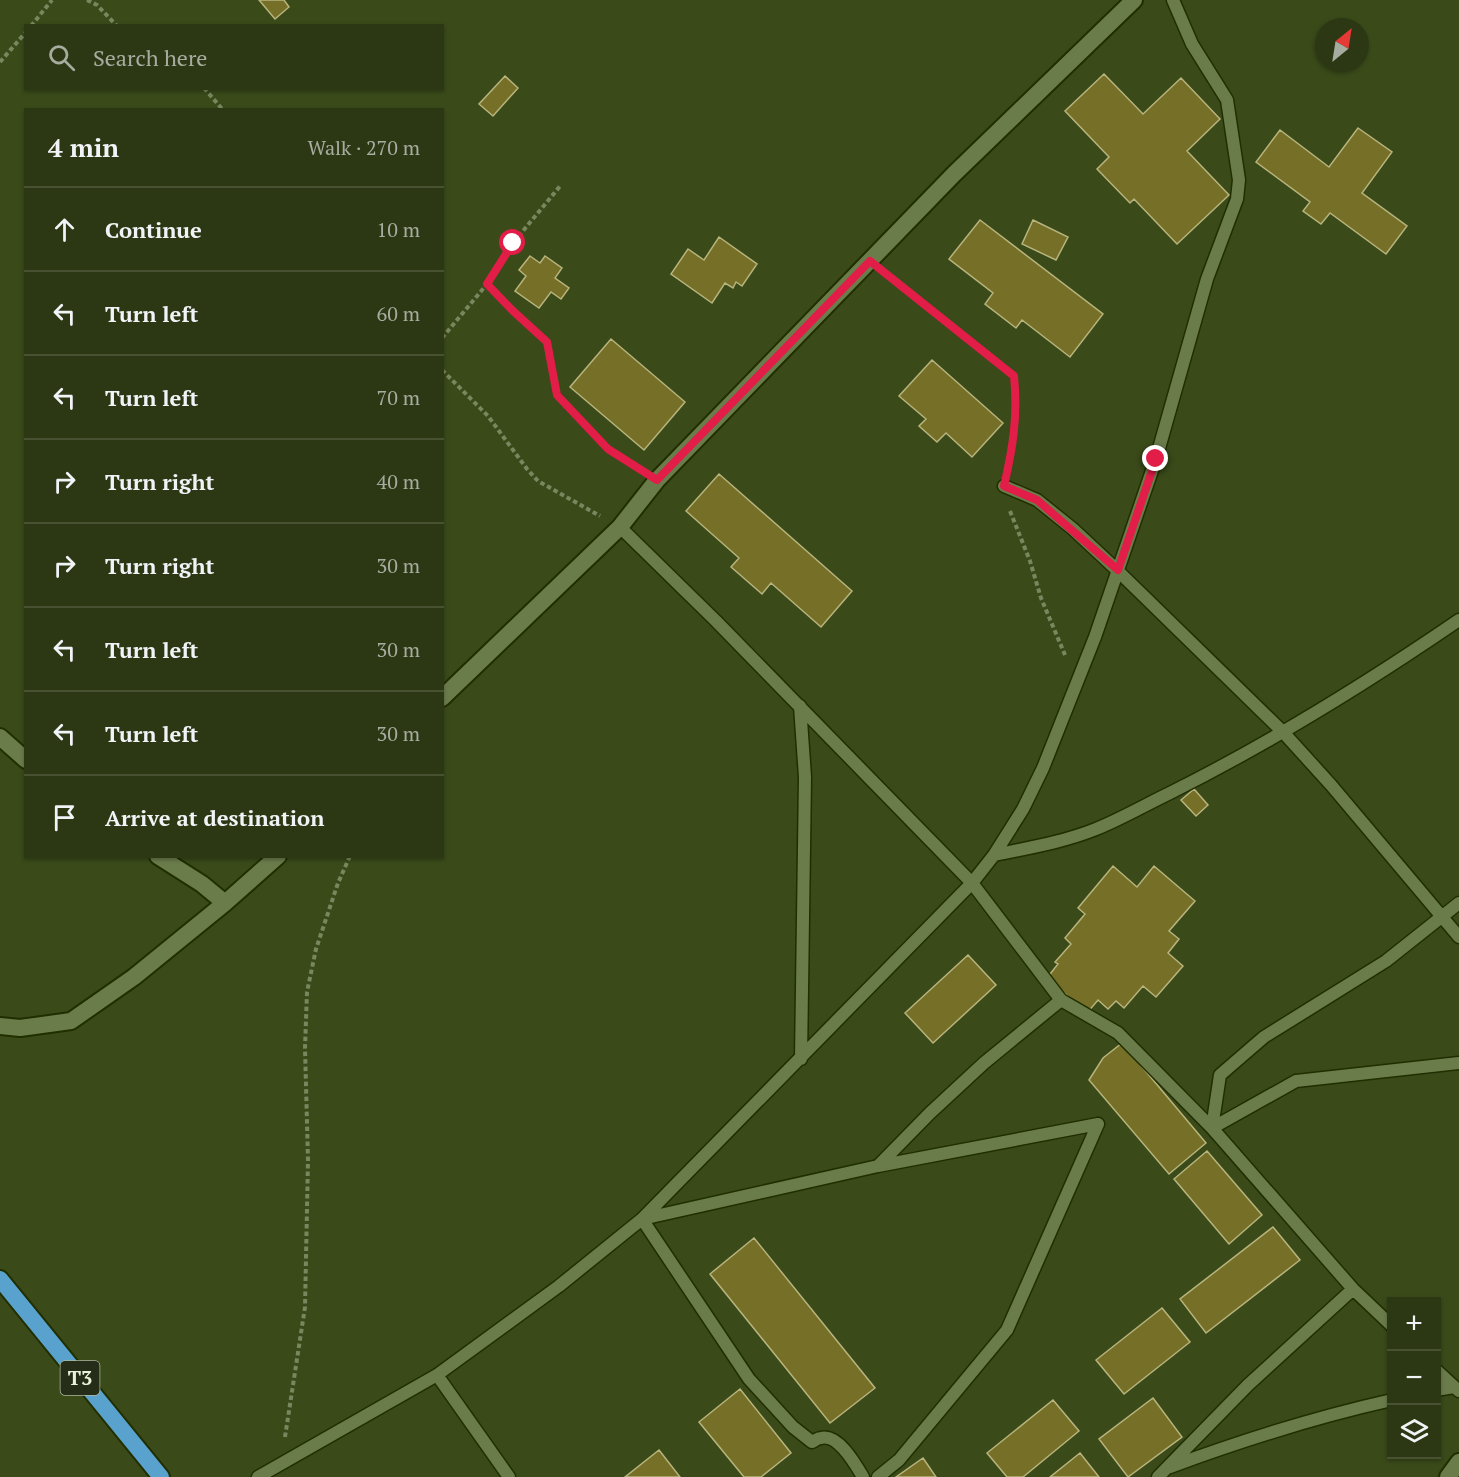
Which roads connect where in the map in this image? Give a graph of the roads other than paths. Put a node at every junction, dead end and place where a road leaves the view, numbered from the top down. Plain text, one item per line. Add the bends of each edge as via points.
1 (1134, 0) edge
2 (1173, 0) edge
3 (1004, 486) road end
4 (620, 527) junction
5 (1118, 570) junction
6 (1459, 620) edge
7 (444, 696) edge
8 (800, 706) junction
9 (1283, 732) junction
10 (0, 737) edge
11 (24, 758) edge
12 (994, 855) junction
13 (161, 858) edge
14 (276, 858) edge
15 (972, 883) junction
16 (225, 903) junction
17 (1459, 903) edge
18 (1442, 917) junction
19 (1459, 937) edge
20 (1061, 999) junction
21 (0, 1026) edge
22 (801, 1059) junction
23 (1459, 1064) edge
24 (1212, 1128) junction
25 (878, 1166) junction
26 (642, 1219) junction
27 (0, 1279) edge
28 (1353, 1289) junction
29 (1387, 1321) edge
30 (1441, 1374) edge
31 (437, 1375) junction
32 (1457, 1389) edge
33 (1441, 1390) edge
34 (1387, 1401) edge
35 (1459, 1462) edge
36 (1162, 1473) edge
37 (157, 1476) edge
38 (258, 1477) edge
39 (509, 1477) edge
40 (863, 1477) edge
41 (878, 1477) edge
42 (1448, 1477) edge

1 - 4 street via 954,174 657,480
2 - 5 lane via 1192,44 1227,100 1239,180 1237,200 1207,279 1156,459
3 - 5 lane via 1037,500
4 - 7 street
4 - 8 lane
5 - 9 lane
5 - 12 lane via 1038,778
6 - 9 lane
8 - 15 lane
8 - 22 lane via 805,777
9 - 12 lane via 1096,829
9 - 18 lane
10 - 11 street
12 - 15 lane
13 - 16 street
14 - 16 street
15 - 20 lane
15 - 22 lane
16 - 21 street via 134,977 71,1021 20,1028
17 - 18 lane
18 - 19 lane
18 - 24 lane via 1386,961 1264,1037 1220,1075
20 - 24 lane via 1118,1033
20 - 25 lane via 976,1070
22 - 26 lane
23 - 24 lane via 1296,1081
24 - 28 lane
25 - 26 lane
25 - 41 lane via 1098,1124 1007,1330 899,1460
26 - 31 lane via 559,1286
26 - 40 lane via 749,1379 812,1442 821,1437 837,1443
27 - 37 highway, T3
28 - 29 lane
28 - 36 lane via 1248,1385
30 - 32 lane
31 - 38 lane
31 - 39 lane
32 - 33 lane
34 - 36 lane via 1249,1438
35 - 42 street

